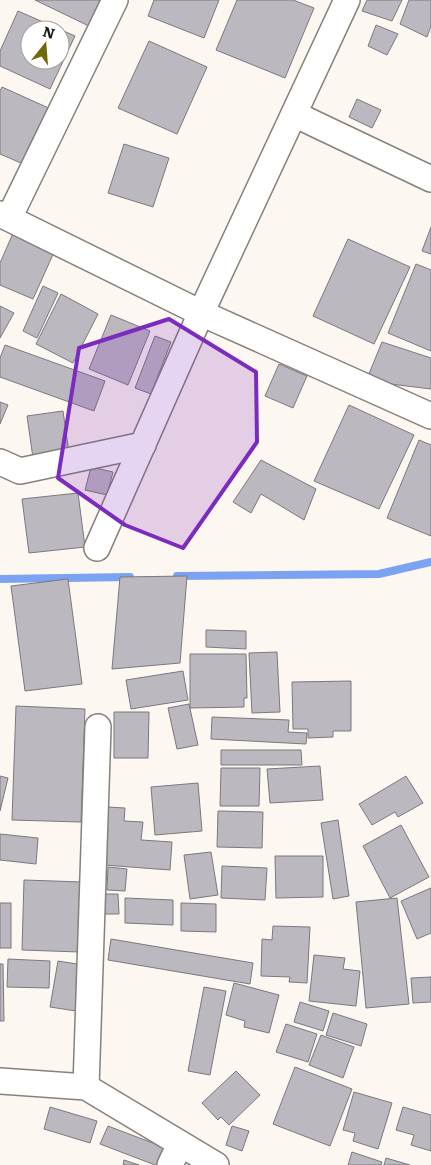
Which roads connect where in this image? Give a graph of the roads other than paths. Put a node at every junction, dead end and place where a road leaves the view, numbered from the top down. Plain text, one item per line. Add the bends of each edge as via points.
1 (115, 0) edge
2 (348, 0) edge
3 (294, 114) junction
4 (431, 179) edge
5 (4, 216) edge
6 (202, 313) junction
7 (431, 416) edge
8 (143, 445) junction
9 (0, 462) edge
10 (97, 548) dead end
11 (98, 727) dead end
12 (0, 1081) edge
13 (86, 1087) junction
14 (175, 1155) edge
15 (216, 1165) edge

1 - 5 street
2 - 3 street
3 - 4 street
3 - 6 street
5 - 6 street
6 - 7 street
6 - 8 street
8 - 9 street via 20,471
8 - 10 street
11 - 13 street
12 - 13 street
13 - 14 street
14 - 15 street

